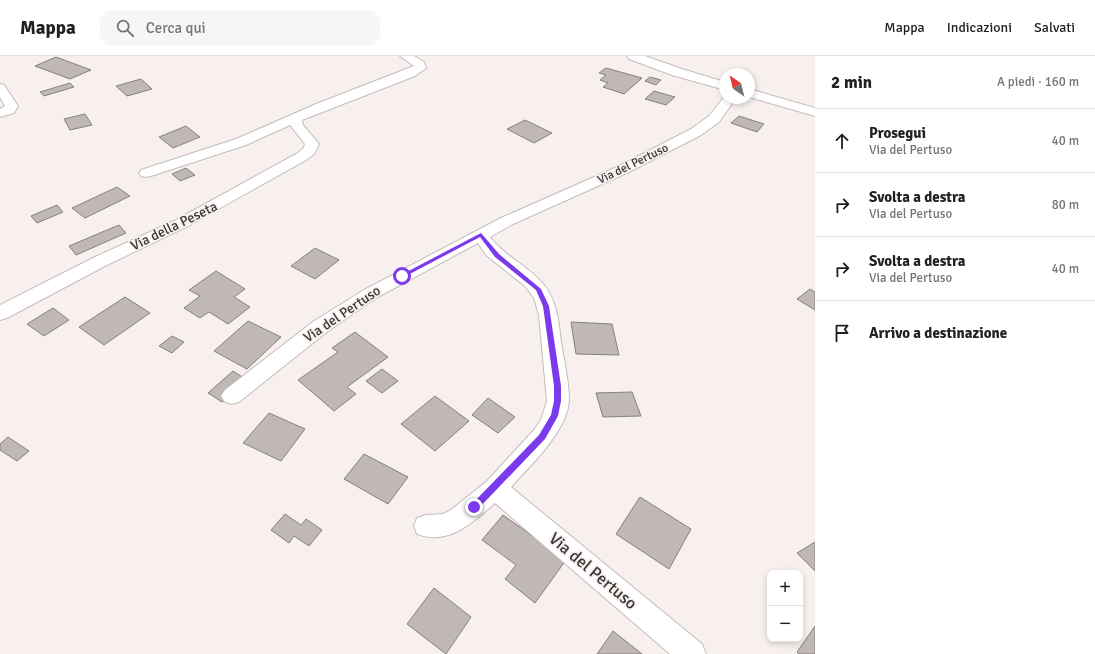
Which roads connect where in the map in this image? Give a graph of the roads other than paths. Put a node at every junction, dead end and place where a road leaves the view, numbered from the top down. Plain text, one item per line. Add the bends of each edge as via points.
1 (406, 56) edge
2 (633, 56) edge
3 (719, 84) edge
4 (0, 88) edge
5 (755, 95) edge
6 (725, 104) edge
7 (815, 112) edge
8 (0, 113) edge
9 (295, 119) junction
10 (146, 173) dead end
11 (481, 235) junction
12 (0, 314) edge
13 (232, 396) dead end
14 (495, 488) junction
15 (426, 526) dead end
16 (692, 654) edge

1 - 9 street via 420,64 420,68
2 - 3 street
4 - 8 street via 12,106
5 - 7 street
6 - 11 street, Via del Pertuso via 714,119 696,132 624,169
9 - 10 street via 234,144
9 - 12 street, Via della Peseta via 297,126 312,144 302,157 182,223 94,264
11 - 13 street, Via del Pertuso via 348,308 301,341
11 - 14 street via 492,251 535,286 543,298 548,315 558,394 548,430
14 - 15 street via 460,518 445,525
14 - 16 street, Via del Pertuso

